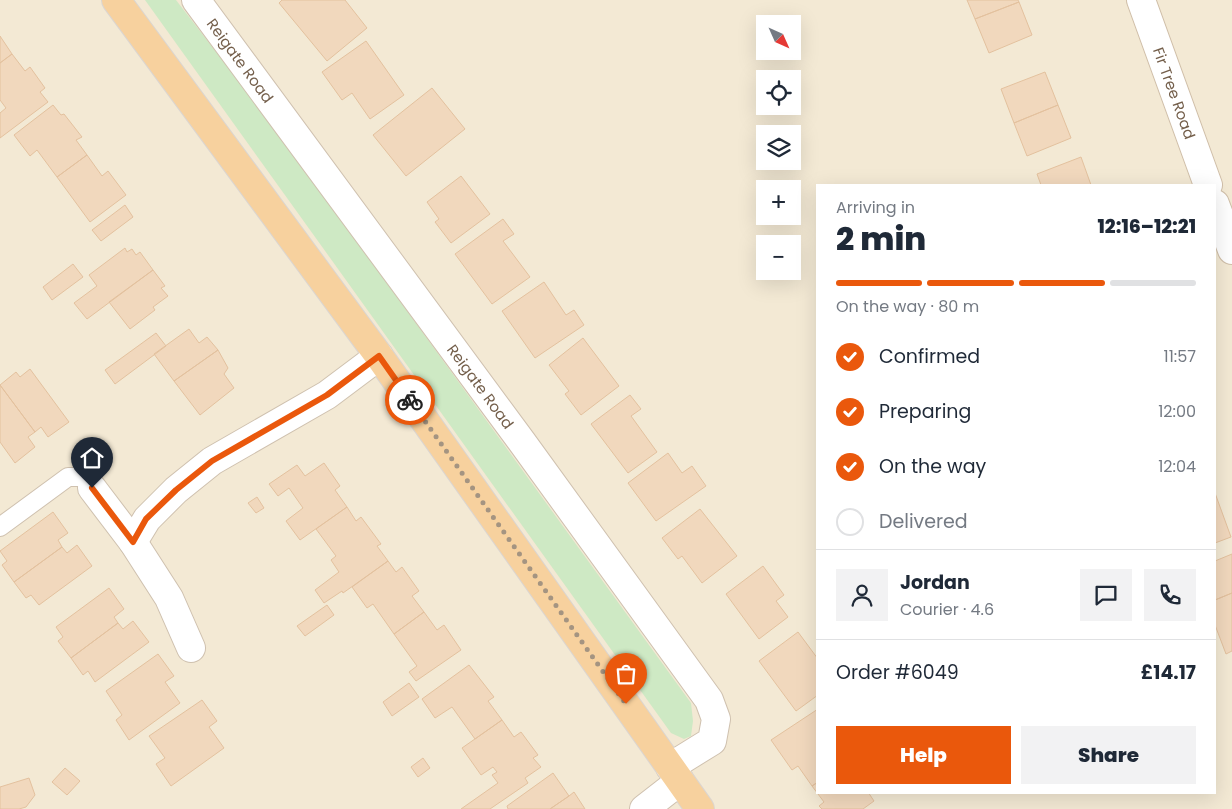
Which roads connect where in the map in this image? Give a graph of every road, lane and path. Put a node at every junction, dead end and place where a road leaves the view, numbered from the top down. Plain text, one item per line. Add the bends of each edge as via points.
1 (116, 0) edge
2 (196, 0) edge
3 (1141, 0) edge
4 (1208, 184) edge
5 (1216, 207) edge
6 (1232, 250) edge
7 (379, 356) junction
8 (92, 488) joint
9 (0, 527) edge
10 (133, 542) junction
11 (191, 648) dead end
12 (675, 774) junction
13 (644, 809) edge
14 (700, 809) edge

1 - 7 highway
2 - 12 street, Reigate Road via 710,700 716,719 712,741
3 - 4 street, Fir Tree Road
5 - 6 street
7 - 10 street via 327,395 212,461 146,519
7 - 12 highway
8 - 9 lane via 82,477 68,477
8 - 10 street
10 - 11 street via 169,598
12 - 13 street, Reigate Road
12 - 14 highway

